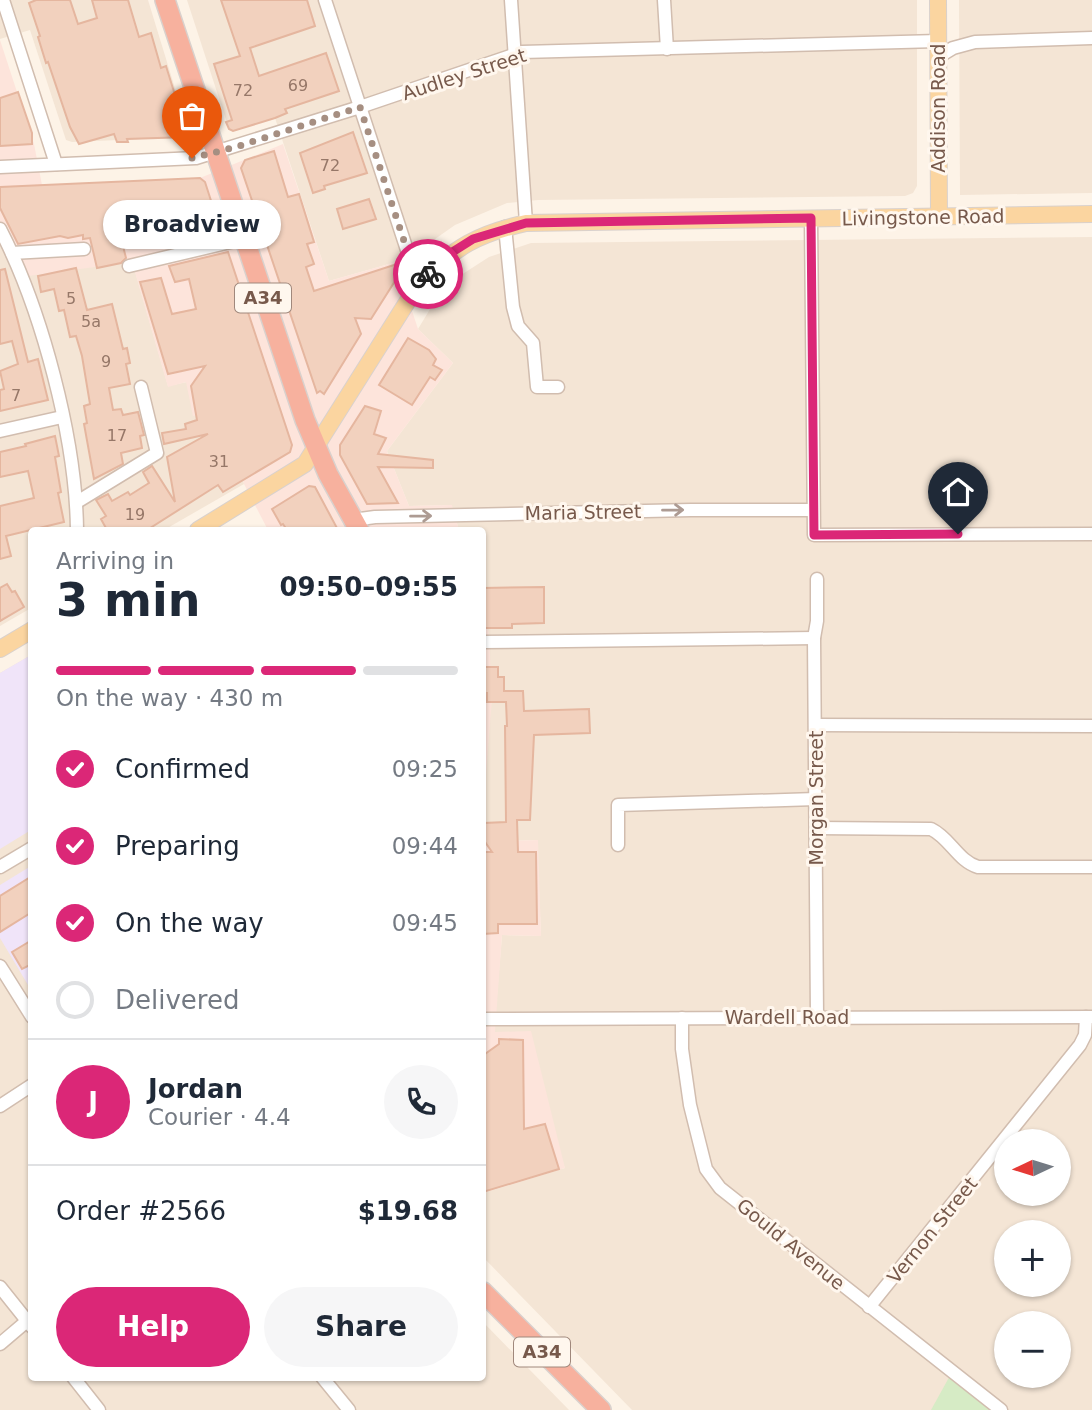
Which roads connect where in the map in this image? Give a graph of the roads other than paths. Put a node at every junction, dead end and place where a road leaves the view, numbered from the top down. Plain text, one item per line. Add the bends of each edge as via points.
1 (3, 0) edge
2 (165, 0) edge
3 (325, 0) edge
4 (511, 0) edge
5 (664, 0) edge
6 (938, 0) edge
7 (1092, 38) edge
8 (667, 49) junction
9 (938, 49) junction
10 (514, 55) junction
11 (360, 107) junction
12 (215, 153) junction
13 (56, 164) junction
14 (0, 167) edge
15 (1092, 214) edge
16 (939, 216) junction
17 (811, 218) junction
18 (526, 223) junction
19 (505, 228) junction
20 (0, 229) edge
21 (243, 239) junction
22 (7, 249) edge
23 (84, 249) dead end
24 (129, 266) dead end
25 (421, 281) junction
26 (141, 387) dead end
27 (558, 387) dead end
28 (62, 417) junction
29 (0, 431) edge
30 (316, 447) junction
31 (77, 502) junction
32 (814, 510) junction
33 (356, 525) edge
34 (77, 527) edge
35 (203, 527) edge
36 (1092, 534) edge
37 (817, 579) dead end
38 (28, 632) edge
39 (814, 638) junction
40 (8, 641) edge
41 (486, 642) edge
42 (0, 649) edge
43 (816, 725) junction
44 (1092, 726) edge
45 (816, 799) junction
46 (817, 828) junction
47 (618, 845) dead end
48 (28, 850) edge
49 (0, 867) edge
50 (1092, 867) edge
51 (0, 965) edge
52 (28, 1010) edge
53 (817, 1017) junction
54 (1089, 1017) edge
55 (682, 1018) junction
56 (486, 1019) edge
57 (28, 1088) edge
58 (0, 1105) edge
59 (0, 1287) edge
60 (486, 1295) edge
61 (869, 1307) junction
62 (28, 1323) edge
63 (28, 1325) edge
64 (0, 1344) edge
65 (76, 1381) edge
66 (326, 1381) edge
67 (99, 1410) edge
68 (349, 1410) edge
69 (601, 1410) edge
70 (1001, 1410) edge

1 - 13 street
2 - 12 highway, A34
3 - 11 street
4 - 10 street
5 - 8 street
6 - 9 main road, Addison Road
7 - 9 street, Audley Street via 975,42
8 - 9 street, Audley Street
8 - 10 street, Audley Street
9 - 16 main road, Addison Road
10 - 11 street, Audley Street
10 - 18 street
11 - 12 street, Audley Street
11 - 25 street
12 - 13 street, Audley Street
12 - 21 highway, A34
13 - 14 street, Audley Street
15 - 16 main road, Livingstone Road
16 - 17 main road, Livingstone Road
17 - 18 main road, Livingstone Road
17 - 32 street
18 - 19 main road, Livingstone Road
19 - 25 main road, Livingstone Road via 473,239 446,256
19 - 27 street via 513,307 518,326 533,343 537,387
20 - 22 street
21 - 24 street
21 - 30 highway, A34
22 - 23 street
22 - 28 street via 42,336
25 - 30 main road, Livingstone Road
26 - 31 street via 157,453
28 - 29 street
28 - 31 street
30 - 33 highway, A34
30 - 35 main road, Livingstone Road via 305,464
31 - 34 street
33 -> 32 street, Maria Street via 375,517
32 - 36 street via 814,535
37 - 39 street, Morgan Street
38 - 40 main road
39 - 41 street
39 - 43 street, Morgan Street
40 - 42 main road
43 - 44 street
43 - 45 street, Morgan Street
45 - 46 street, Morgan Street
45 - 47 street via 618,805
46 - 50 street via 931,829 965,861 978,867
46 - 53 street, Morgan Street
48 - 49 street
51 - 52 street
53 - 54 street, Wardell Road
53 - 55 street, Wardell Road
54 - 61 street, Vernon Street via 1080,1045
55 - 56 street, Wardell Road
55 - 61 street, Gould Avenue via 690,1105 711,1178
57 - 58 street
59 - 62 street
60 - 69 highway, A34
61 - 70 street, Gould Avenue
63 - 64 street
65 - 67 street
66 - 68 street

